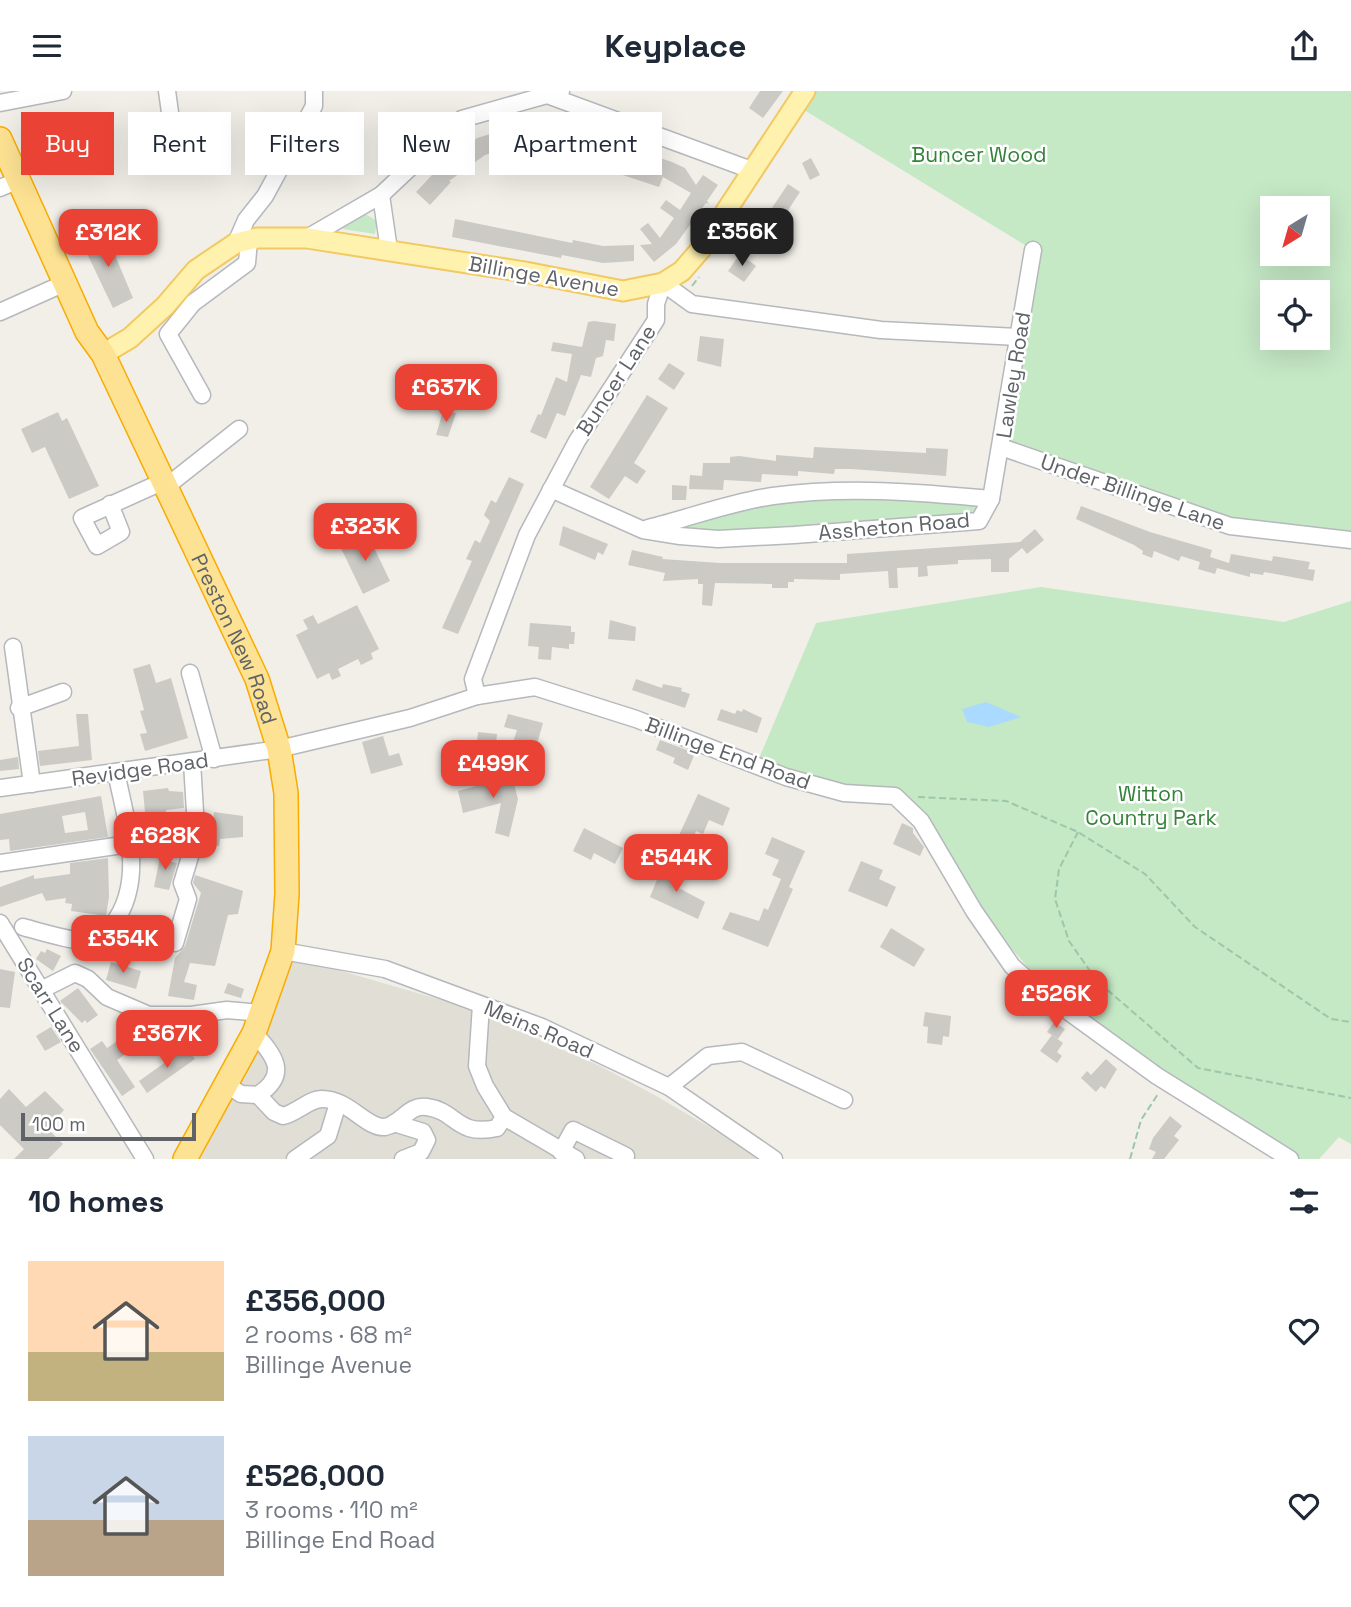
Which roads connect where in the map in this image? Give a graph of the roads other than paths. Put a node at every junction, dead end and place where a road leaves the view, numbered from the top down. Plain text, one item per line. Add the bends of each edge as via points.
1 (63, 91) edge
2 (167, 91) edge
3 (314, 91) edge
4 (806, 91) edge
5 (556, 93) edge
6 (0, 103) edge
7 (170, 112) edge
8 (0, 139) edge
9 (754, 171) junction
10 (9, 184) edge
11 (381, 195) junction
12 (307, 238) junction
13 (243, 241) junction
14 (388, 250) junction
15 (1033, 250) dead end
16 (65, 283) junction
17 (663, 283) junction
18 (0, 312) edge
19 (1019, 337) junction
20 (103, 353) junction
21 (202, 395) dead end
22 (239, 429) dead end
23 (1001, 447) junction
24 (166, 484) junction
25 (551, 489) junction
26 (991, 499) junction
27 (110, 505) dead end
28 (643, 530) junction
29 (1351, 540) edge
30 (13, 647) dead end
31 (190, 673) dead end
32 (62, 692) dead end
33 (477, 697) junction
34 (19, 708) junction
35 (279, 749) junction
36 (214, 759) junction
37 (192, 762) junction
38 (116, 772) junction
39 (32, 784) junction
40 (0, 788) edge
41 (129, 844) junction
42 (0, 863) edge
43 (0, 923) edge
44 (23, 927) dead end
45 (175, 943) dead end
46 (283, 951) junction
47 (43, 989) junction
48 (481, 1005) junction
49 (258, 1023) junction
50 (227, 1085) junction
51 (669, 1087) junction
52 (258, 1095) junction
53 (844, 1100) dead end
54 (338, 1103) junction
55 (504, 1117) junction
56 (394, 1123) junction
57 (568, 1156) edge
58 (626, 1156) dead end
59 (145, 1159) edge
60 (185, 1159) edge
61 (295, 1159) edge
62 (403, 1159) edge
63 (774, 1159) edge
64 (1290, 1159) edge

1 - 6 street
2 - 7 street
3 - 13 street via 314,106 265,196 246,219
4 - 9 main road
5 - 9 street
5 - 11 street via 462,119
8 - 10 highway, Preston New Road
9 - 17 main road via 701,249 682,271
10 - 16 highway, Preston New Road
11 - 12 street
11 - 14 street
12 - 13 main road, Billinge Avenue
12 - 14 main road, Billinge Avenue
13 - 20 main road via 196,270 130,338
13 - 21 street via 247,263 193,303 168,334
14 - 17 main road, Billinge Avenue via 623,291
15 - 19 street, Lawley Road
16 - 18 street
16 - 20 highway, Preston New Road via 87,332
17 - 19 street via 692,304 881,330
17 - 25 street, Buncer Lane via 656,320
19 - 23 street, Lawley Road
20 - 24 highway, Preston New Road
22 - 24 street
23 - 26 street, Lawley Road
23 - 29 street, Under Billinge Lane via 1230,526
24 - 27 street
24 - 35 highway, Preston New Road via 257,679
25 - 28 street, Assheton Road
25 - 33 street, Buncer Lane via 527,535 485,644 473,679
26 - 28 street, Assheton Road via 840,489 770,497
26 - 28 street, Assheton Road via 978,521 718,539
30 - 34 street
31 - 36 street
32 - 34 street
33 - 35 street, Billinge End Road
33 - 64 street, Billinge End Road via 535,687 636,719 786,777 845,793 895,796 920,821 1012,966 1166,1081
34 - 39 street
35 - 36 street, Revidge Road
35 - 46 highway, Preston New Road via 286,793
36 - 37 street, Revidge Road
37 - 38 street, Revidge Road
37 - 45 street via 192,850 182,883 188,899
38 - 39 street, Revidge Road
38 - 41 street
39 - 40 street, Revidge Road
41 - 42 street
41 - 44 street via 132,879 123,911 106,934 90,942
43 - 47 street, Scarr Lane
46 - 48 street, Meins Road via 385,969
46 - 49 highway, Preston New Road
47 - 49 street via 75,973 107,996 149,1015 226,1010
47 - 59 street, Scarr Lane
48 - 51 street, Meins Road via 542,1027
48 - 55 street via 479,1077
49 - 50 highway, Preston New Road
49 - 52 street via 277,1070 269,1088
50 - 52 street via 241,1094
50 - 60 highway, Preston New Road
51 - 53 street via 708,1056 742,1052
51 - 63 street, Meins Road
52 - 54 street via 283,1116 320,1098
54 - 56 street via 372,1124
54 - 61 street via 328,1136
55 - 56 street via 497,1128 473,1130 424,1106 413,1108
55 - 57 street
56 - 62 street via 423,1132 427,1140 421,1152
57 - 58 street via 573,1130

